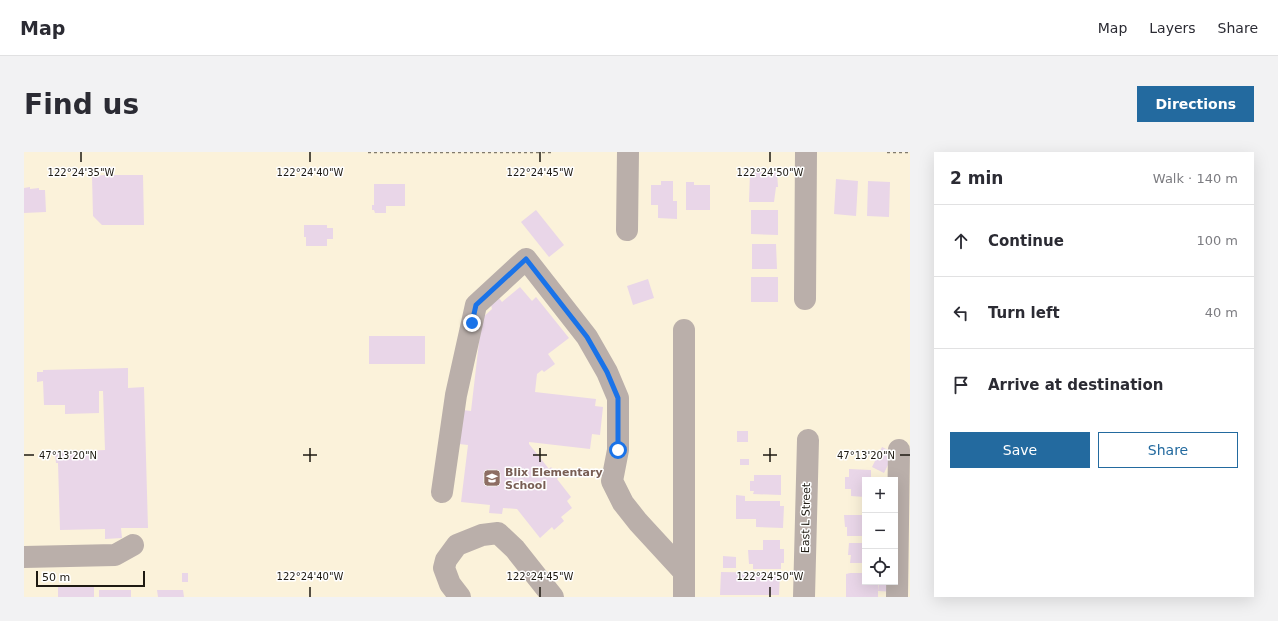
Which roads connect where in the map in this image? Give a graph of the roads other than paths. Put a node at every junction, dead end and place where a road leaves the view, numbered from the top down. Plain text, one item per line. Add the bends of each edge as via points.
1 (628, 152) edge
2 (806, 152) edge
3 (627, 230) dead end
4 (805, 299) dead end
5 (684, 330) dead end
6 (808, 440) dead end
7 (899, 450) dead end
8 (442, 492) dead end
9 (133, 546) dead end
10 (24, 557) edge
11 (684, 572) junction
12 (460, 597) edge
13 (553, 597) edge
14 (684, 597) edge
15 (804, 597) edge
16 (897, 597) edge

1 - 3 street
2 - 4 street
5 - 11 street
6 - 15 street, East L Street
7 - 16 street
8 - 11 street via 456,395 476,305 526,259 587,337 618,398 618,450 612,481 638,522
9 - 10 street via 115,555
11 - 14 street
12 - 13 street via 450,584 444,568 446,560 457,545 482,535 498,533 515,549

